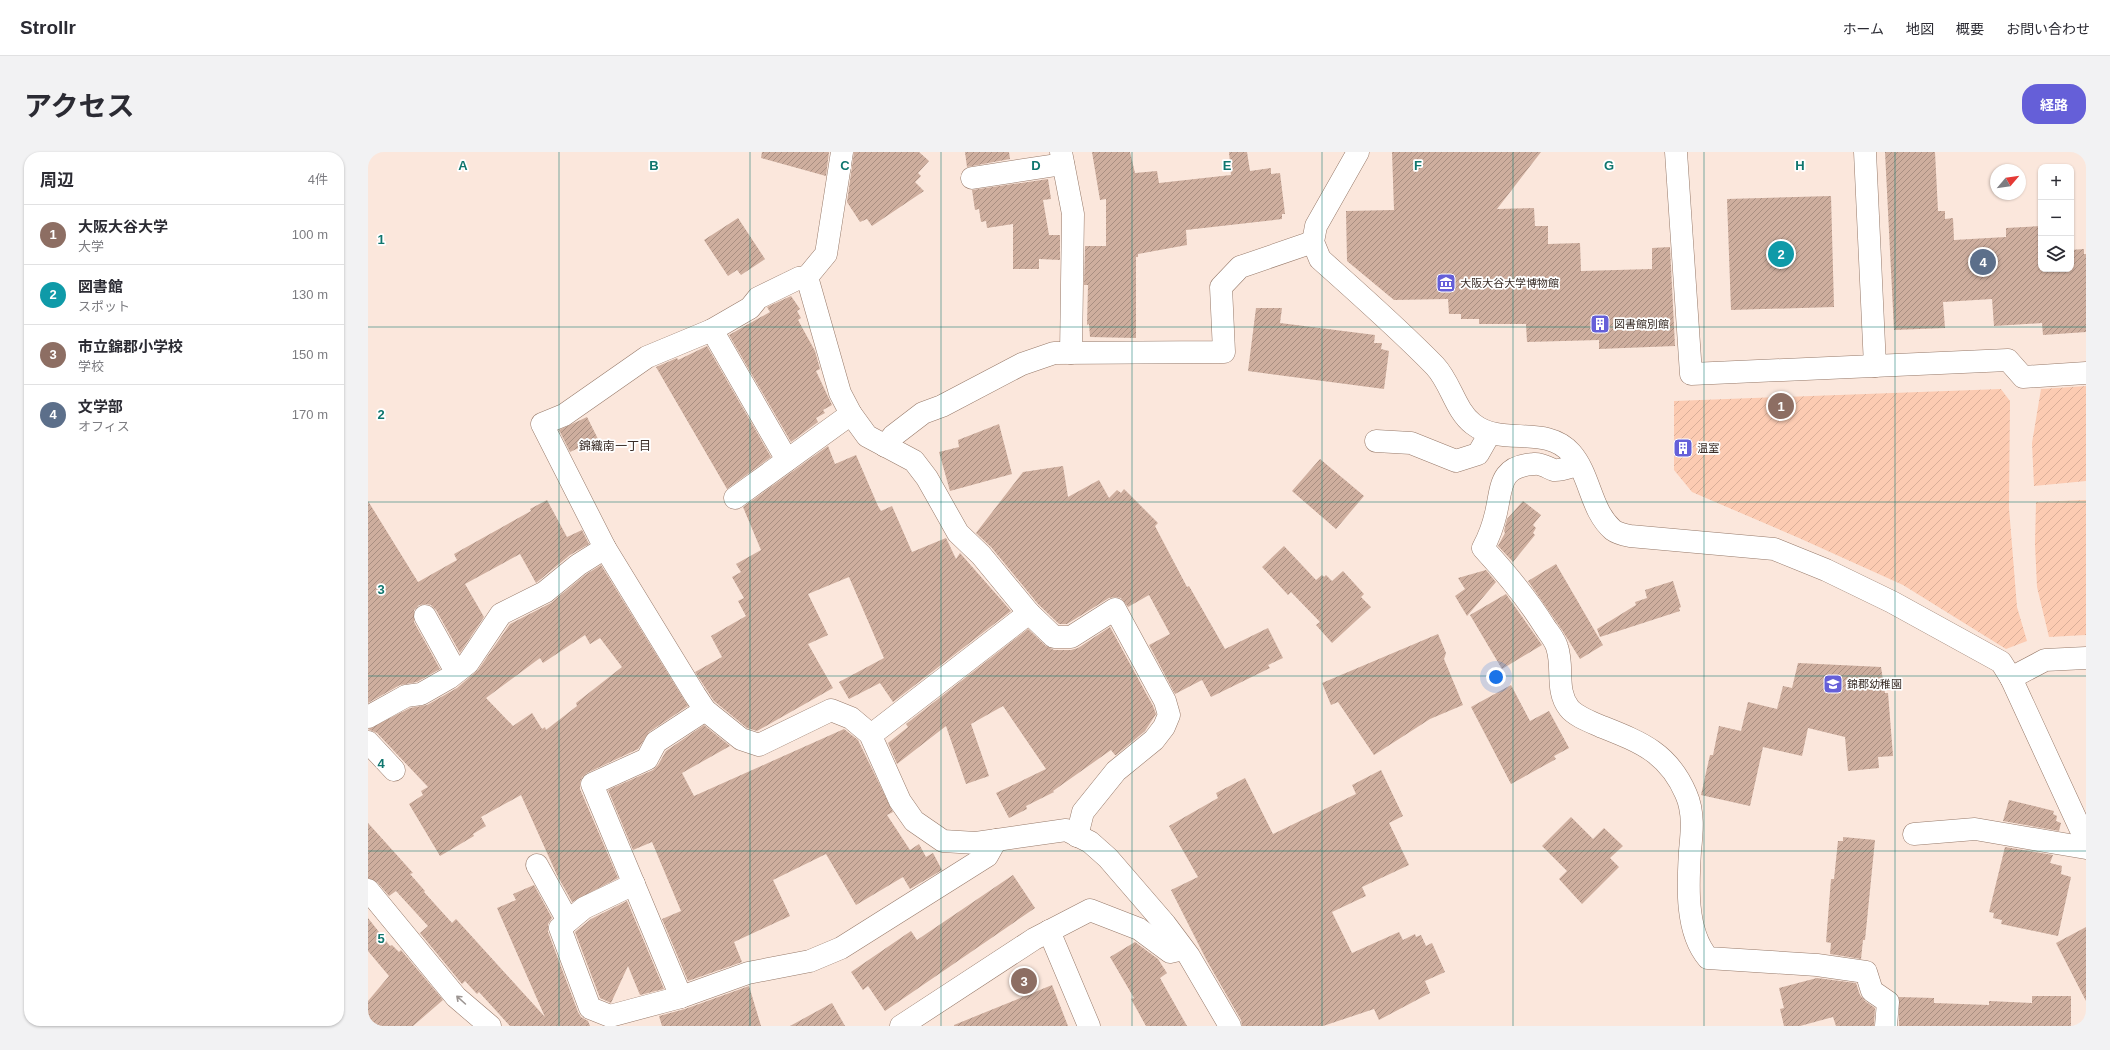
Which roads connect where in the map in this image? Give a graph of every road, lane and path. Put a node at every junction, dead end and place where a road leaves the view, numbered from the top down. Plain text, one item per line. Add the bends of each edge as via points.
1 (842, 152) edge
2 (1358, 152) edge
3 (1676, 152) edge
4 (1865, 152) edge
5 (1062, 158) edge
6 (972, 178) dead end
7 (1313, 242) junction
8 (807, 276) junction
9 (712, 330) junction
10 (1071, 353) junction
11 (1875, 366) junction
12 (2086, 373) edge
13 (851, 414) junction
14 (1490, 433) junction
15 (1376, 440) dead end
16 (885, 446) junction
17 (787, 460) junction
18 (1578, 465) junction
19 (735, 498) dead end
20 (605, 548) junction
21 (1029, 613) junction
22 (425, 616) dead end
23 (2086, 658) edge
24 (456, 672) junction
25 (2011, 678) junction
26 (705, 710) junction
27 (368, 717) edge
28 (871, 735) junction
29 (368, 742) edge
30 (394, 770) dead end
31 (1914, 834) dead end
32 (1077, 836) junction
33 (996, 840) junction
34 (2086, 841) edge
35 (2086, 848) edge
36 (537, 864) dead end
37 (634, 884) junction
38 (368, 890) edge
39 (568, 922) junction
40 (1049, 931) junction
41 (1184, 949) junction
42 (681, 997) junction
43 (490, 1026) edge
44 (901, 1026) edge
45 (1089, 1026) edge
46 (1230, 1026) edge
47 (1886, 1026) edge

1 - 8 street via 826,254
2 - 7 street via 1316,226
3 - 11 street via 1691,374
4 - 11 street
5 - 6 street
5 - 10 street via 1073,214
7 - 10 street via 1240,267 1221,286 1224,352
7 - 14 street via 1320,259 1436,367 1459,407 1473,424
8 - 9 street via 758,298 750,308
8 - 13 street via 840,393
9 - 17 street
9 - 20 street via 646,357 564,415 542,424
10 - 16 street via 1054,353 1022,364 942,406 923,413 893,436
11 - 12 street via 2008,360 2023,376
13 - 16 street via 867,436
13 - 17 street
14 - 15 street via 1478,454 1456,461 1411,443
14 - 18 street via 1552,439 1571,453
16 - 21 street via 914,462 927,478 958,533 981,555
17 - 19 street
18 - 25 street via 1598,510 1614,530 1630,536 1774,549 1826,570 1892,602 2001,662
18 - 47 street via 1556,470 1536,463 1517,466 1505,476 1499,489 1490,534 1483,548 1512,580 1557,646 1561,660 1561,694 1570,709 1590,722 1642,743 1676,772 1687,796 1692,819 1690,896 1693,926 1700,948 1708,958 1817,965 1866,972 1872,991 1888,1002
20 - 24 street via 578,565 545,592 501,614 468,663
20 - 26 street
21 - 28 street
21 - 32 street via 1054,637 1071,637 1115,609 1165,700 1169,715 1154,740 1116,771 1083,812
22 - 24 street
23 - 25 street via 2045,660
24 - 27 street via 421,694 406,696
25 - 34 street
26 - 28 street via 741,739 760,745 831,710 851,718
26 - 37 street via 656,742 648,759 592,784
28 - 33 street via 900,801 914,821 942,841 976,843
29 - 30 street
31 - 35 street via 1975,829
32 - 33 street via 1066,830
32 - 41 street via 1090,842 1108,858
33 - 42 street via 987,856 841,948 810,961 748,973
36 - 39 street
37 - 39 street via 584,908
37 - 42 street
43 -> 38 street via 456,997
39 - 42 street via 560,928 590,1008 610,1016
40 - 41 street via 1090,910 1139,928 1170,952
40 - 44 street
40 - 45 street
41 - 46 street

